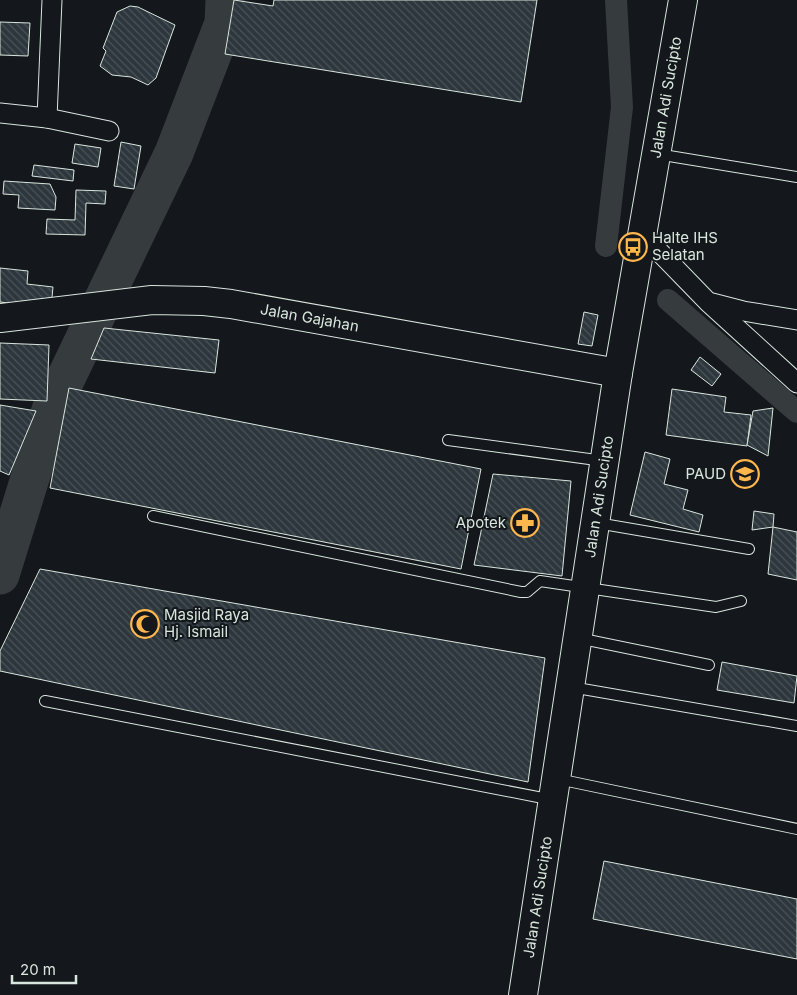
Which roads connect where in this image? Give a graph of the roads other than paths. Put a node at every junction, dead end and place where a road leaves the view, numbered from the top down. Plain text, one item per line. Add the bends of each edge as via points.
1 (52, 0) edge
2 (683, 0) edge
3 (0, 114) edge
4 (47, 118) junction
5 (110, 131) dead end
6 (657, 154) junction
7 (797, 177) edge
8 (643, 235) junction
9 (708, 302) junction
10 (0, 318) edge
11 (797, 320) edge
12 (618, 373) junction
13 (797, 383) edge
14 (448, 440) dead end
15 (605, 461) junction
16 (153, 516) dead end
17 (596, 523) junction
18 (750, 549) dead end
19 (586, 588) junction
20 (742, 602) dead end
21 (578, 638) junction
22 (709, 665) dead end
23 (571, 687) junction
24 (45, 701) dead end
25 (797, 726) edge
26 (555, 789) junction
27 (797, 830) edge
28 (523, 995) edge

1 - 4 street
2 - 6 main road, Jalan Adi Sucipto
3 - 4 street
4 - 5 street
6 - 7 lane
6 - 8 main road, Jalan Adi Sucipto
8 - 9 street
8 - 12 main road, Jalan Adi Sucipto
9 - 11 street
9 - 13 street
10 - 12 main road, Jalan Gajahan via 152,300 231,304
12 - 15 main road, Jalan Adi Sucipto
14 - 15 lane
15 - 17 main road, Jalan Adi Sucipto
16 - 19 lane via 521,592 527,592 540,581
17 - 18 lane
17 - 19 main road, Jalan Adi Sucipto
19 - 20 lane via 716,607
19 - 21 main road, Jalan Adi Sucipto
21 - 22 lane
21 - 23 main road, Jalan Adi Sucipto
23 - 25 lane
23 - 26 main road, Jalan Adi Sucipto
24 - 26 lane
26 - 27 lane
26 - 28 main road, Jalan Adi Sucipto

